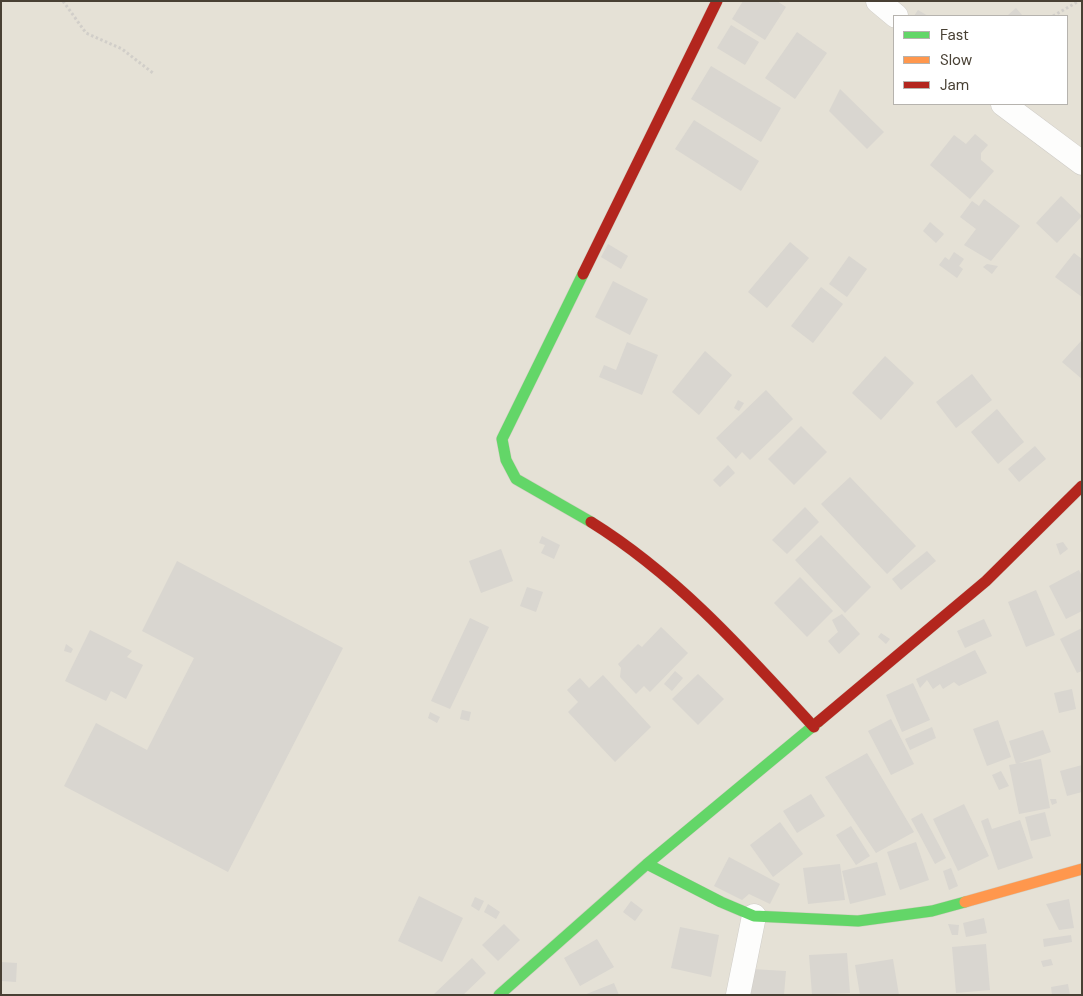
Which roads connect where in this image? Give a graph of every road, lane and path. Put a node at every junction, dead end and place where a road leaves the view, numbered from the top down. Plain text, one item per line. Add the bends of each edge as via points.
1 (63, 1) edge
2 (717, 1) edge
3 (878, 1) edge
4 (1079, 1) edge
5 (895, 15) edge
6 (1055, 15) edge
7 (152, 73) dead end
8 (1004, 105) edge
9 (1082, 163) edge
10 (1082, 486) edge
11 (814, 726) junction
12 (647, 864) junction
13 (1082, 869) edge
14 (754, 916) junction
15 (498, 995) edge
16 (738, 995) edge

1 - 7 path via 86,33 122,49
2 - 11 street via 502,439 502,452 516,480 618,539 670,580 722,628
3 - 5 street
4 - 6 path
8 - 9 street
10 - 11 street via 986,581
11 - 12 street
12 - 14 street
12 - 15 street
13 - 14 street via 932,911 894,917 858,921
14 - 16 street

